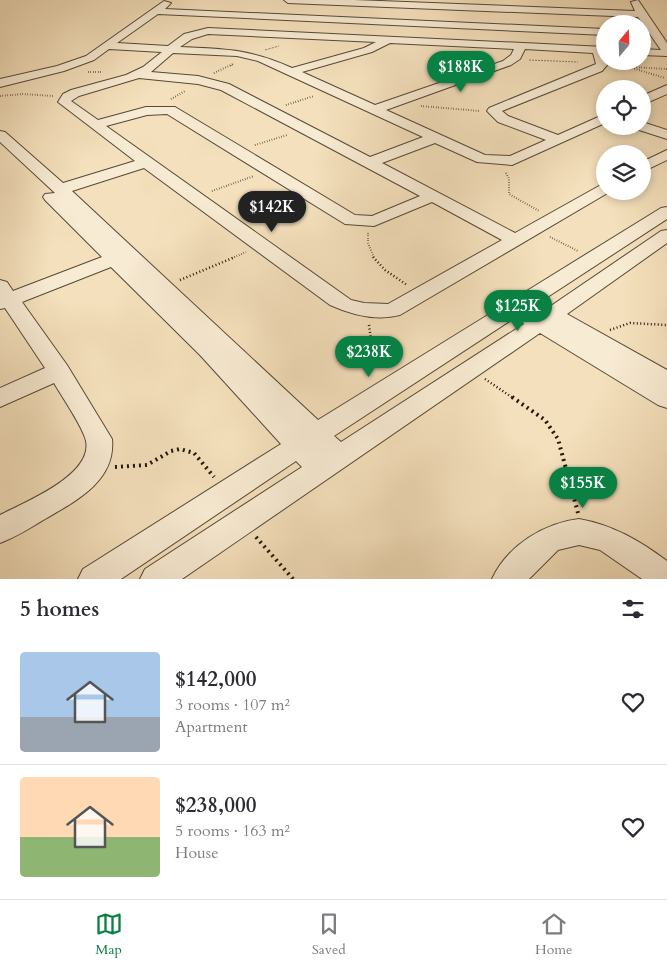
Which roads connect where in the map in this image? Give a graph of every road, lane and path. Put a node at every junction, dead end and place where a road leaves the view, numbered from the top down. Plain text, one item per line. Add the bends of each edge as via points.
1 (171, 0) edge
2 (288, 0) edge
3 (575, 0) edge
4 (634, 0) edge
5 (333, 2) junction
6 (394, 2) edge
7 (159, 7) edge
8 (490, 8) junction
9 (581, 12) junction
10 (641, 14) joint
11 (324, 18) junction
12 (492, 24) junction
13 (132, 26) junction
14 (596, 30) edge
15 (596, 30) edge
16 (651, 32) edge
17 (667, 33) edge
18 (651, 35) edge
19 (314, 36) junction
20 (388, 40) junction
21 (110, 46) junction
22 (281, 46) dead end
23 (521, 46) junction
24 (170, 49) junction
25 (596, 50) edge
26 (667, 51) edge
27 (651, 52) edge
28 (248, 55) junction
29 (514, 59) junction
30 (596, 64) edge
31 (651, 67) edge
32 (667, 68) edge
33 (596, 70) edge
34 (640, 70) edge
35 (291, 72) junction
36 (139, 74) junction
37 (0, 78) edge
38 (667, 78) edge
39 (206, 81) junction
40 (0, 83) edge
41 (667, 90) edge
42 (333, 91) junction
43 (0, 96) edge
44 (67, 97) junction
45 (651, 97) edge
46 (404, 99) junction
47 (163, 109) junction
48 (269, 110) junction
49 (374, 110) junction
50 (494, 111) junction
51 (596, 122) edge
52 (95, 125) junction
53 (306, 129) junction
54 (651, 129) edge
55 (0, 135) edge
56 (667, 135) edge
57 (435, 138) junction
58 (559, 140) junction
59 (0, 150) edge
60 (237, 151) junction
61 (667, 154) edge
62 (147, 162) junction
63 (497, 162) junction
64 (369, 163) junction
65 (651, 163) edge
66 (270, 171) junction
67 (62, 190) junction
68 (596, 194) edge
69 (433, 196) junction
70 (196, 197) junction
71 (667, 212) edge
72 (80, 215) junction
73 (554, 218) junction
74 (374, 222) junction
75 (534, 229) junction
76 (667, 235) edge
77 (516, 240) junction
78 (262, 246) junction
79 (602, 253) junction
80 (633, 258) junction
81 (114, 259) junction
82 (166, 286) junction
83 (421, 294) junction
84 (3, 296) edge
85 (515, 309) junction
86 (374, 312) junction
87 (545, 319) junction
88 (667, 325) edge
89 (596, 340) junction
90 (470, 368) junction
91 (59, 371) junction
92 (403, 380) junction
93 (667, 381) edge
94 (0, 398) edge
95 (667, 399) edge
96 (307, 440) junction
97 (329, 463) junction
98 (94, 466) junction
99 (227, 492) junction
100 (242, 521) junction
101 (0, 530) edge
102 (583, 532) junction
103 (94, 579) edge
104 (156, 579) edge
105 (293, 579) edge
106 (508, 579) edge
107 (667, 579) edge

1 - 7 street
2 - 5 street
3 - 9 street
4 - 10 street
5 - 6 street
5 - 11 street
6 - 8 street
7 - 11 street
7 - 13 street
8 - 9 street
8 - 12 street
9 - 10 street
11 - 12 street
11 - 14 street
11 - 19 street
12 - 15 street
13 - 21 street
13 - 37 street via 73,60
16 - 17 street
18 - 26 street
19 - 20 street
19 - 24 street via 208,31 187,35
20 - 23 street
20 - 35 street via 368,50
21 - 24 street
21 - 40 street via 71,66
22 - 28 path
23 - 25 street
23 - 29 street
24 - 28 street
24 - 36 street
26 - 27 street
28 - 35 street
28 - 39 path
29 - 30 path
29 - 46 street
31 - 32 path
33 - 50 street
34 - 38 path
35 - 42 street
36 - 39 street
36 - 44 street
39 - 47 path via 180,93
39 - 48 street
41 - 45 street
42 - 48 path
42 - 49 street
43 - 44 path
44 - 52 street via 64,102 68,106
46 - 49 street
46 - 50 path via 428,108
47 - 52 street via 146,110
47 - 60 street via 175,112
48 - 53 street
49 - 57 street
50 - 58 street via 503,118
51 - 58 street
52 - 62 street
53 - 60 path
53 - 64 street
54 - 56 street
55 - 67 street
57 - 63 street via 482,159
57 - 64 street
58 - 63 street via 512,161
59 - 72 street
60 - 66 street
61 - 65 street
62 - 67 street
62 - 70 street
63 - 73 path via 508,176 512,197
64 - 69 street
66 - 70 path
66 - 74 street via 351,220
67 - 72 street
68 - 73 street
69 - 74 street
69 - 77 street
70 - 78 street
71 - 79 street
72 - 81 street
72 - 82 street
73 - 75 street
74 - 83 path via 368,233 367,246 373,259 386,272
75 - 77 street
75 - 79 path
76 - 80 street
77 - 83 street
78 - 82 path
78 - 86 street via 337,301 354,309
79 - 80 street
79 - 85 street
80 - 87 street
81 - 84 street
81 - 96 street
82 - 96 street via 224,341
83 - 86 street via 393,310
84 - 91 street
85 - 87 street
85 - 92 street
86 - 92 path via 369,320 371,340
87 - 89 street
87 - 90 street
87 - 95 street
88 - 89 path via 622,324
89 - 93 street
90 - 97 street
90 - 102 path via 552,429 558,439
91 - 94 street
91 - 98 street via 99,438 100,452
92 - 96 street
96 - 97 street
96 - 99 street
97 - 100 street
98 - 99 path via 138,467 171,451 188,450
98 - 101 street via 66,493
99 - 103 street
100 - 104 street
100 - 105 path
102 - 106 street via 562,533 546,542
102 - 107 street via 605,538

